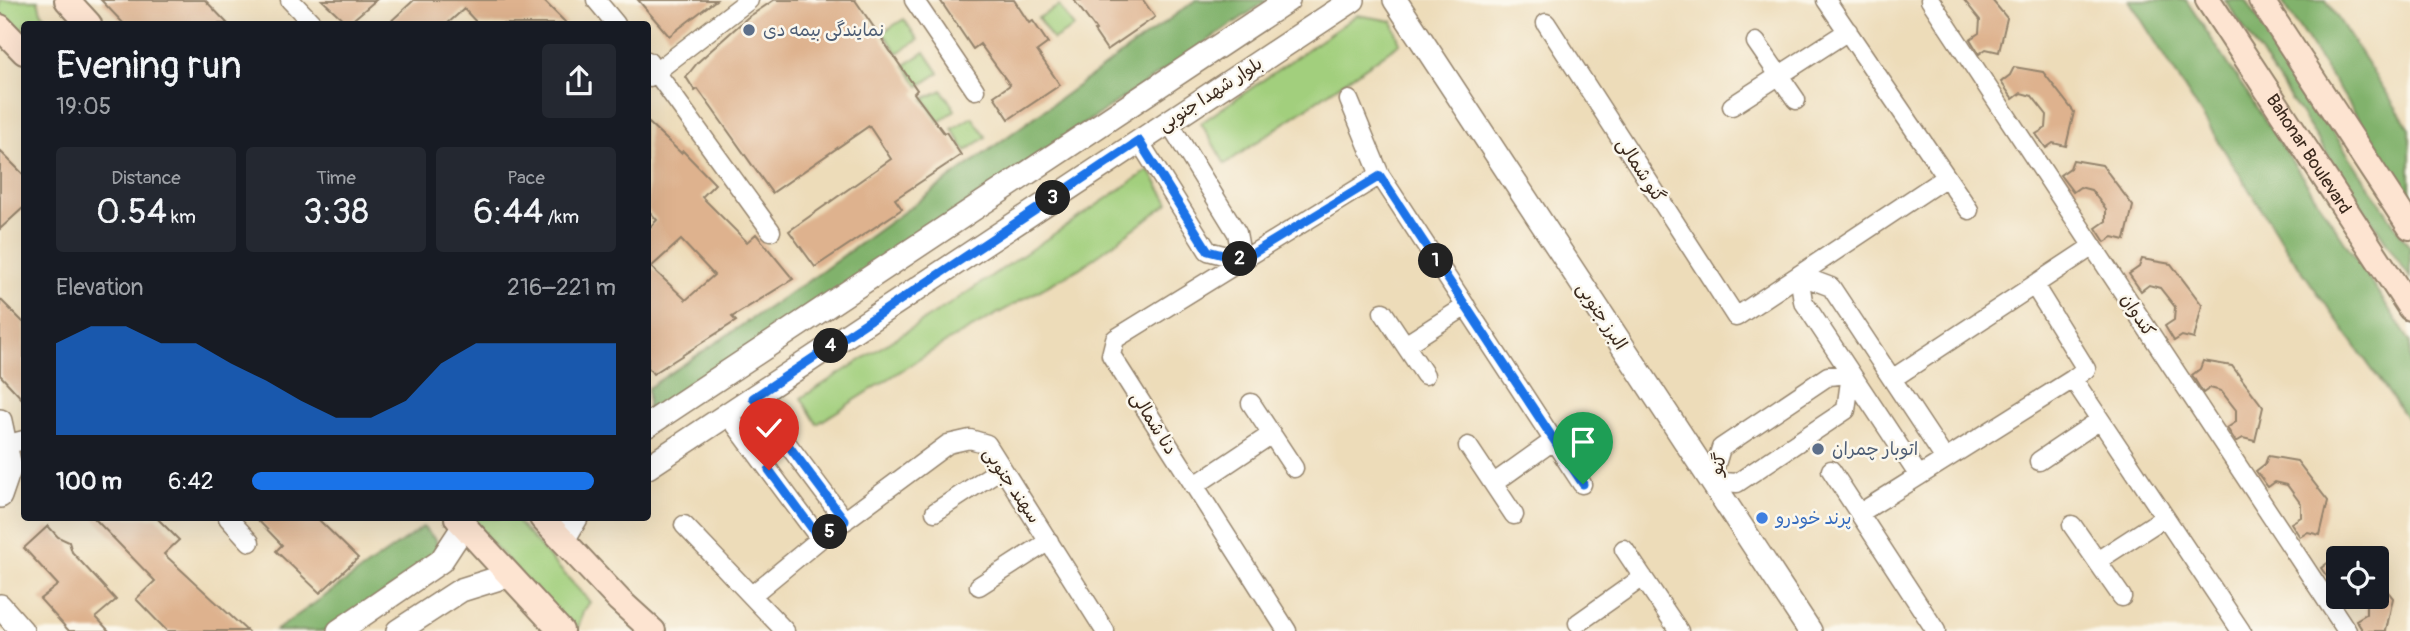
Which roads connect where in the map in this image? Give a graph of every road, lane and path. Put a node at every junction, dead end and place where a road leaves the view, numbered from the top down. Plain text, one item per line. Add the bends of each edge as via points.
1 (290, 0) edge
2 (596, 0) edge
3 (748, 0) edge
4 (914, 0) edge
5 (1288, 0) edge
6 (1353, 0) edge
7 (1395, 0) edge
8 (1826, 0) edge
9 (1930, 0) edge
10 (2208, 0) edge
11 (2261, 0) edge
12 (310, 21) edge
13 (614, 21) edge
14 (1546, 23) dead end
15 (0, 27) edge
16 (1847, 32) junction
17 (1756, 42) dead end
18 (21, 49) edge
19 (651, 69) edge
20 (651, 71) edge
21 (1779, 75) junction
22 (975, 90) dead end
23 (1349, 100) dead end
24 (1796, 100) dead end
25 (1732, 106) dead end
26 (1168, 121) junction
27 (1139, 141) junction
28 (1380, 176) junction
29 (1946, 177) junction
30 (1969, 210) dead end
31 (2410, 227) edge
32 (771, 231) dead end
33 (2093, 246) junction
34 (1242, 260) junction
35 (1799, 275) junction
36 (2034, 285) junction
37 (1466, 306) junction
38 (2410, 308) edge
39 (1383, 312) dead end
40 (1405, 345) junction
41 (1851, 374) junction
42 (1425, 375) dead end
43 (1892, 379) junction
44 (2073, 379) junction
45 (753, 398) junction
46 (1251, 403) dead end
47 (728, 415) junction
48 (2100, 420) junction
49 (0, 421) edge
50 (651, 423) edge
51 (1272, 434) junction
52 (1553, 441) junction
53 (15, 442) edge
54 (1468, 446) dead end
55 (1945, 459) junction
56 (2039, 461) dead end
57 (651, 465) edge
58 (1002, 467) junction
59 (1294, 468) dead end
60 (1831, 470) dead end
61 (1919, 476) junction
62 (1711, 481) junction
63 (1494, 482) junction
64 (1583, 484) dead end
65 (1194, 486) junction
66 (0, 496) edge
67 (935, 512) dead end
68 (1860, 513) junction
69 (1514, 515) dead end
70 (2165, 517) junction
71 (231, 521) edge
72 (544, 521) edge
73 (574, 521) edge
74 (845, 521) junction
75 (461, 522) edge
76 (684, 525) dead end
77 (2072, 525) dead end
78 (820, 539) junction
79 (563, 541) junction
80 (1049, 541) junction
81 (250, 542) dead end
82 (1625, 549) dead end
83 (441, 561) junction
84 (2097, 561) junction
85 (509, 575) junction
86 (1643, 577) junction
87 (979, 586) dead end
88 (461, 590) junction
89 (752, 596) junction
90 (2122, 597) dead end
91 (0, 606) edge
92 (1578, 623) dead end
93 (22, 631) edge
94 (339, 631) edge
95 (398, 631) edge
96 (561, 631) edge
97 (653, 631) edge
98 (785, 631) edge
99 (1105, 631) edge
100 (1287, 631) edge
101 (1679, 631) edge
102 (1810, 631) edge
103 (1936, 631) edge
104 (2241, 631) edge
105 (2347, 631) edge

1 - 12 street
2 - 13 street
3 - 19 street
4 - 22 street
5 - 50 street, بلوار شهدا جنوبی
6 - 26 street, بلوار شهدا جنوبی
7 - 62 street, البرز جنوبی
8 - 16 street
9 - 33 street, کندوان
10 - 38 main road, Bahonar Boulevard
11 - 31 main road
14 - 35 street, گنو شمالی via 1736,317
15 - 18 main road
16 - 21 street
16 - 29 street
17 - 21 street
20 - 32 street
21 - 24 street
21 - 25 street
23 - 28 street
26 - 27 street, بلوار شهدا جنوبی
26 - 34 street via 1237,233
27 - 34 street via 1208,251
27 - 45 street, بلوار شهدا جنوبی
28 - 34 street, دنا شمالی
28 - 37 street
29 - 30 street
29 - 35 street
33 - 36 street
33 - 105 street, کندوان
34 - 65 street, دنا شمالی via 1115,339 1111,355
35 - 41 street via 1803,301
35 - 43 street via 1831,287
36 - 43 street
36 - 44 street via 2086,369
37 - 40 street
37 - 52 street
39 - 40 street
40 - 42 street
41 - 61 street
41 - 62 street, گنو via 1828,376 1721,448
41 - 62 street, گنو via 1846,410 1737,483
43 - 55 street
44 - 48 street
44 - 55 street
45 - 47 street, بلوار شهدا جنوبی
45 - 74 street
46 - 51 street
47 - 57 street, بلوار شهدا جنوبی
47 - 78 street
48 - 56 street
48 - 70 street
49 - 53 street
51 - 59 street
51 - 65 street
52 - 63 street
52 - 64 street
53 - 66 street
54 - 63 street
55 - 61 street
58 - 67 street
58 - 74 street, سهند جنوبی via 987,444 970,439 948,444
58 - 80 street, سهند جنوبی
60 - 68 street
61 - 68 street
62 - 102 street, البرز جنوبی
63 - 69 street
65 - 100 street, دنا شمالی
68 - 103 street
70 - 84 street
70 - 104 street
71 - 81 street
72 - 79 main road
73 - 79 street
74 - 78 street
75 - 83 street
75 - 85 main road
76 - 89 street
77 - 84 street
78 - 89 street
79 - 97 main road
80 - 87 street
80 - 99 street, سهند جنوبی
82 - 86 street
83 - 88 street via 456,561 460,566
83 - 94 street
84 - 90 street
85 - 88 street
85 - 96 main road
86 - 92 street
86 - 101 street
88 - 95 street
89 - 98 street
91 - 93 street

